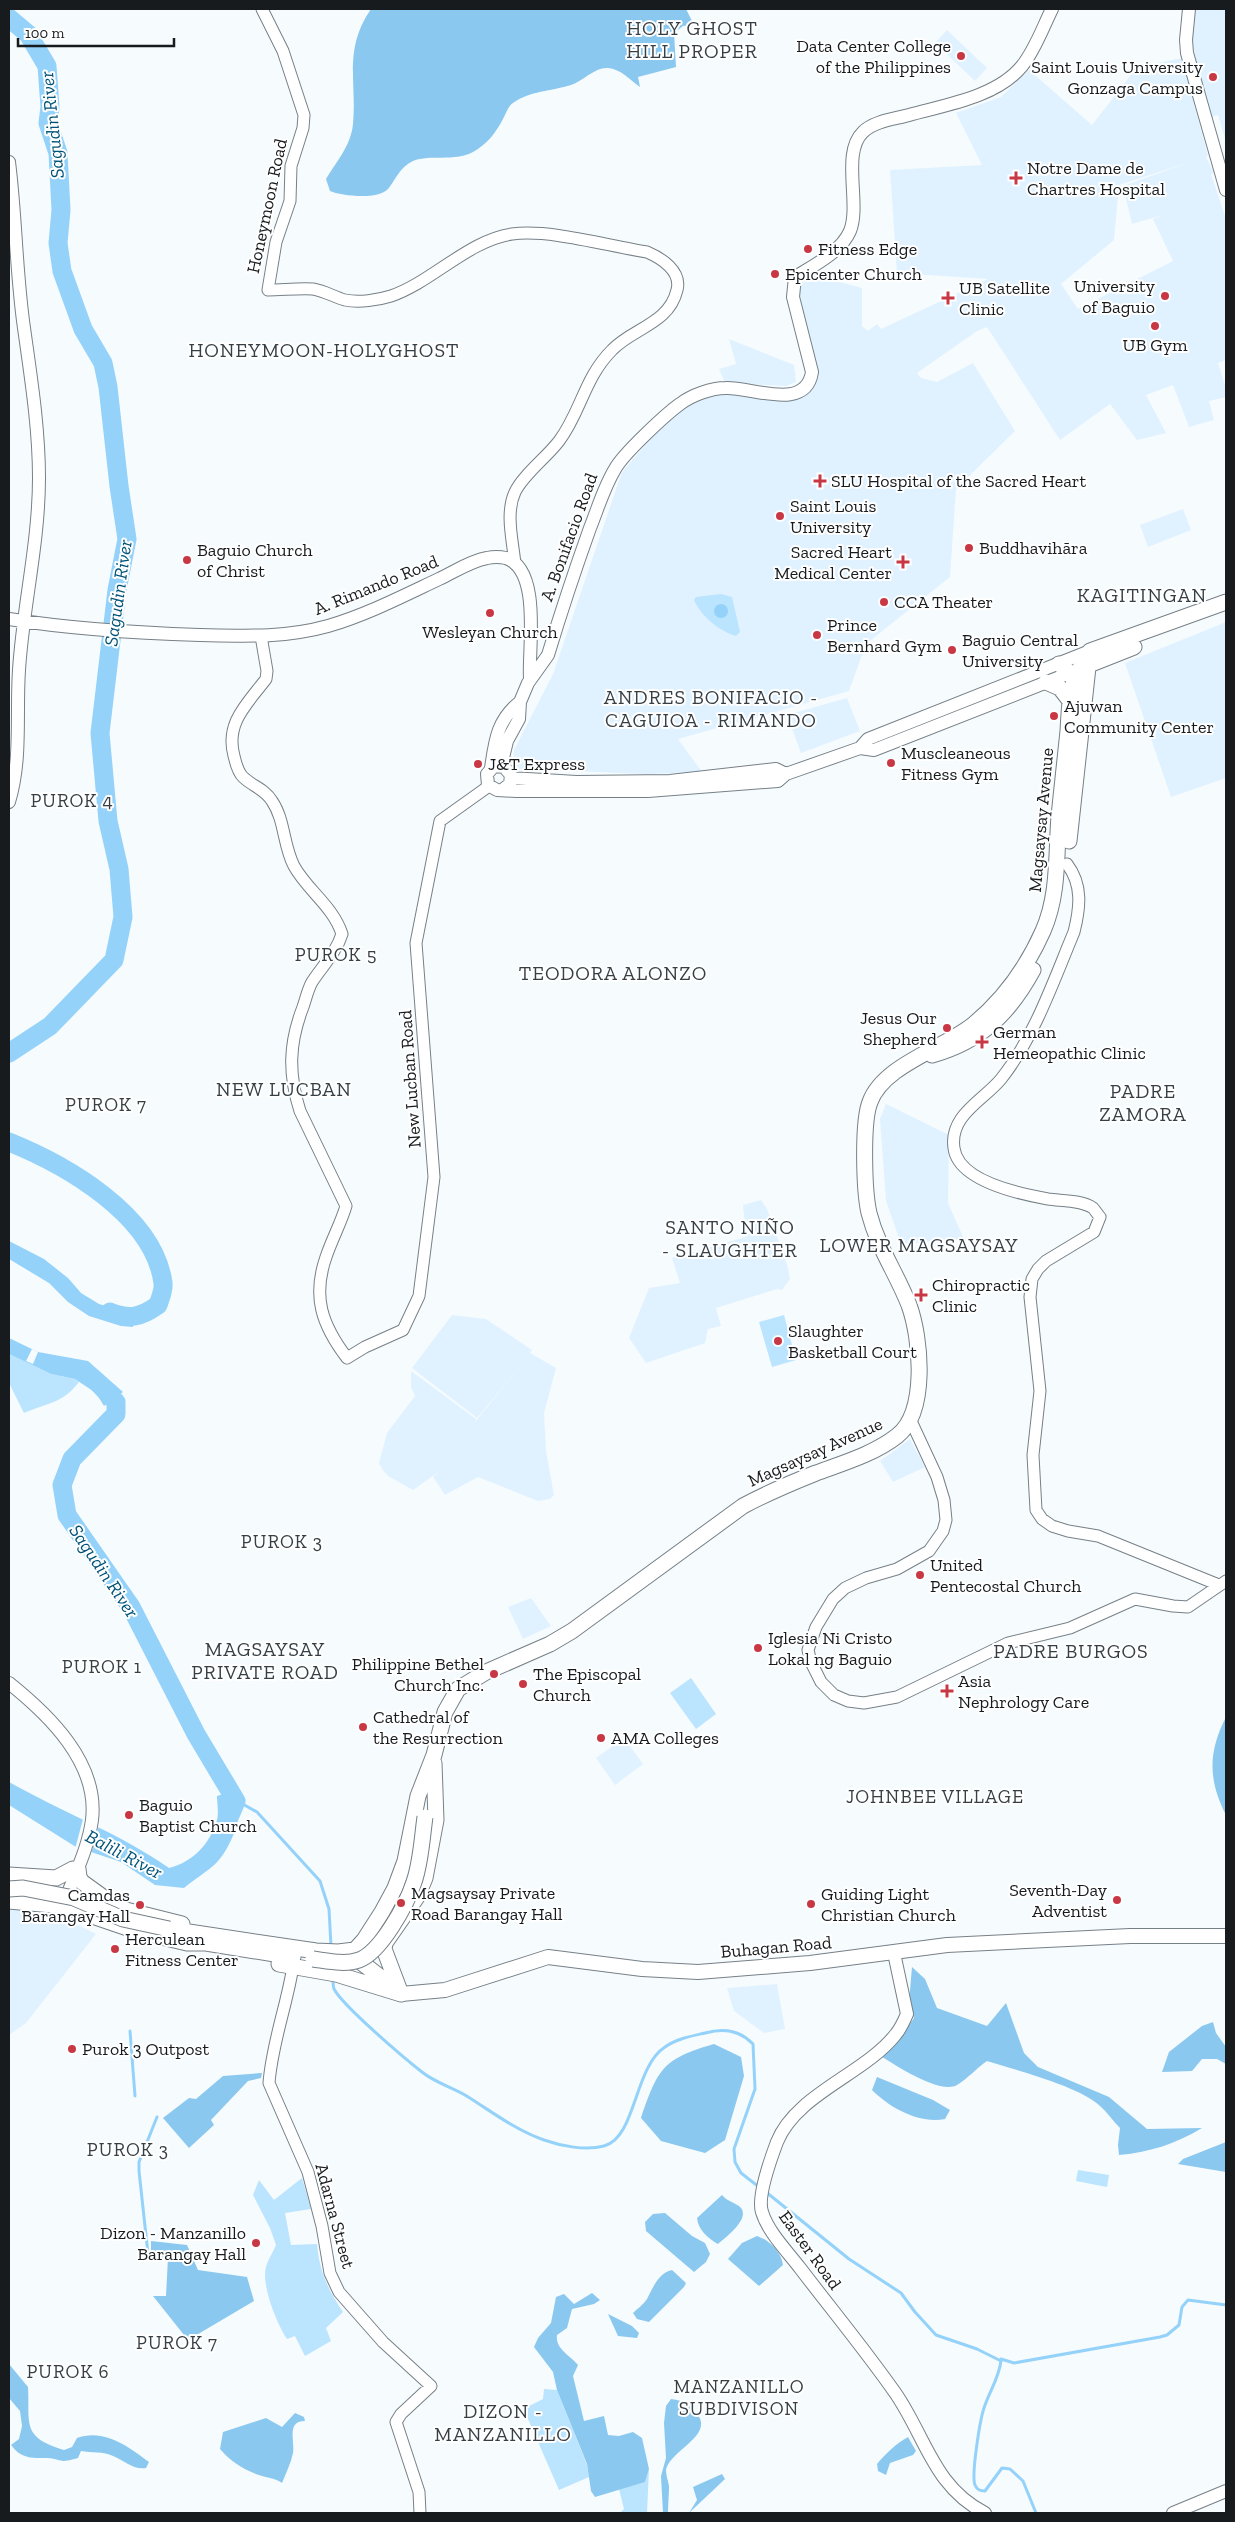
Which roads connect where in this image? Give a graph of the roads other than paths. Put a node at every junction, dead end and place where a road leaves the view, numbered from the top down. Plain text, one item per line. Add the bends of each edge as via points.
1 (262, 9) edge
2 (1052, 9) edge
3 (1189, 9) edge
4 (9, 162) edge
5 (1226, 190) edge
6 (515, 564) junction
7 (1226, 602) edge
8 (1226, 612) edge
9 (9, 619) edge
10 (25, 622) junction
11 (261, 636) junction
12 (1077, 667) junction
13 (530, 678) junction
14 (1046, 682) junction
15 (1077, 700) junction
16 (860, 748) junction
17 (496, 767) junction
18 (786, 774) junction
19 (511, 778) junction
20 (489, 786) junction
21 (502, 790) junction
22 (9, 802) edge
23 (1067, 864) junction
24 (1018, 987) junction
25 (911, 1421) junction
26 (1223, 1583) edge
27 (9, 1683) edge
28 (434, 1754) junction
29 (78, 1864) junction
30 (9, 1875) edge
31 (56, 1878) junction
32 (9, 1889) edge
33 (91, 1889) junction
34 (9, 1901) edge
35 (43, 1902) junction
36 (63, 1906) junction
37 (84, 1914) junction
38 (1226, 1936) edge
39 (190, 1937) junction
40 (239, 1938) junction
41 (364, 1940) junction
42 (312, 1950) junction
43 (343, 1952) junction
44 (894, 1953) junction
45 (293, 1966) junction
46 (313, 1969) junction
47 (376, 1973) junction
48 (383, 1990) junction
49 (401, 1994) junction
50 (1226, 2491) edge
51 (420, 2513) edge
52 (985, 2513) edge
53 (1173, 2513) edge

1 - 6 street, Honeymoon Road via 302,107 303,128 290,166 290,200 276,242 268,290 310,289 354,300 388,296 418,285 458,256 511,234 541,234 647,252 662,259 676,277 678,289 665,314 626,338 604,358 583,391 560,440 515,492 511,505
2 - 13 main road, A. Bonifacio Road via 1022,67 1006,79 974,96 876,124 861,134 854,151 850,231 836,249 795,276 793,297 812,372 809,384 788,395 726,388 700,394 680,404 622,459 601,500 577,562 548,655
3 - 5 main road via 1188,53
4 - 10 main road via 39,470 36,543
6 - 11 main road, A. Rimando Road via 506,558 486,558 376,608 329,625
6 - 13 main road via 524,579 530,606
7 - 12 highway
8 - 12 highway
9 - 10 main road, A. Rimando Road
10 - 11 main road, A. Rimando Road via 106,631
10 - 22 main road via 19,671 17,764
11 - 20 street, New Lucban Road via 266,679 234,722 232,743 237,768 243,777 271,798 294,867 325,904 342,934 333,956 311,984 294,1028 291,1055 300,1111 346,1206 325,1258 319,1293 329,1333 347,1358 402,1330 419,1296 434,1177 416,942 440,821
12 - 14 main road
12 - 15 highway, Magsaysay Avenue
12 - 15 highway, Magsaysay Avenue
12 - 16 main road via 868,739
13 - 17 main road, A. Bonifacio Road via 520,702 507,712 497,736
14 - 15 highway
14 - 16 main road via 874,750
15 - 23 highway, Magsaysay Avenue
15 - 24 highway, Magsaysay Avenue via 1059,817 1058,862 1052,903 1044,930
16 - 18 main road
17 - 19 main road via 508,769
17 - 20 main road via 486,776
18 - 19 main road via 776,769 670,781 576,782
18 - 21 main road via 778,781 677,790 577,793
19 - 21 main road via 508,787
20 - 21 main road
23 - 24 highway, Magsaysay Avenue via 1052,937
23 - 26 street via 1076,875 1079,891 1079,913 1074,932 1024,1047 1000,1081 972,1105 956,1128 953,1142 955,1158 969,1172 990,1184 1078,1203 1093,1208 1100,1217 1094,1232 1046,1261 1032,1279 1030,1297 1040,1391 1033,1455 1036,1510 1042,1519 1068,1531 1098,1536
24 - 25 highway, Magsaysay Avenue via 972,1026 890,1074 877,1087 869,1102 866,1137 868,1209 880,1247 896,1276 914,1322 919,1379
25 - 26 street via 937,1477 944,1500 945,1526 929,1551 896,1570 845,1588 833,1599 816,1627 808,1650 821,1682 834,1695 864,1703 897,1697 1008,1643 1070,1628 1135,1598 1188,1607
25 - 28 highway, Magsaysay Avenue via 899,1434 873,1450 768,1492 743,1506 572,1631 458,1689 444,1712
27 - 29 main road via 40,1711 72,1748 93,1797 92,1821
28 - 39 highway, Magsaysay Avenue, bridge via 415,1881 379,1945 366,1957 339,1962 271,1955
28 - 41 highway, Magsaysay Avenue via 418,1796 395,1888
28 - 49 highway, Magsaysay Avenue via 436,1820 425,1878 384,1949
29 - 31 highway
29 - 33 highway via 79,1877
29 - 36 main road
30 - 31 highway
31 - 35 highway via 53,1896
32 - 39 highway, Magsaysay Avenue, bridge via 30,1889 74,1898 123,1919
33 - 37 highway via 81,1889 76,1898
33 - 40 highway via 118,1908 183,1924 210,1927
34 - 35 highway, Magsaysay Avenue
35 - 36 highway, Magsaysay Avenue
36 - 37 highway, Magsaysay Avenue
37 - 39 highway, Magsaysay Avenue via 136,1931
38 - 44 main road, Buhagan Road via 1130,1936 947,1945
39 - 40 highway, Magsaysay Avenue
39 - 45 highway, Buhagan Road via 206,1954
40 - 42 highway, Magsaysay Avenue
41 - 43 highway, Magsaysay Avenue via 355,1950
41 - 47 highway
42 - 43 highway, Magsaysay Avenue
42 - 46 highway via 316,1962
43 - 47 highway
44 - 49 main road, Buhagan Road via 810,1964 698,1972 642,1969 548,1957 445,1990
44 - 52 main road, Easter Road via 907,2014 896,2034 871,2057 786,2125 767,2172 761,2210 766,2222 896,2394 938,2472 958,2495
45 - 46 highway, Buhagan Road
45 - 51 street, Adarna Street via 268,2083 308,2172 330,2273 339,2292 383,2342 431,2386 396,2422 419,2492
46 - 48 highway, Buhagan Road
47 - 48 highway
47 - 49 highway
48 - 49 highway, Buhagan Road
50 - 53 main road

